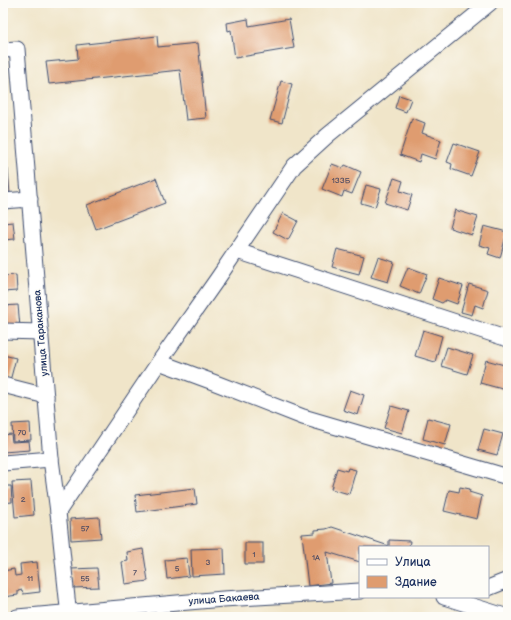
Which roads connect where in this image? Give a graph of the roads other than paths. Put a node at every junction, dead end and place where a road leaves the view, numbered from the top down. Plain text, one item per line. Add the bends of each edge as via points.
1 (490, 3) edge
2 (10, 49) edge
3 (30, 199) junction
4 (3, 200) edge
5 (237, 251) junction
6 (3, 331) edge
7 (41, 332) junction
8 (508, 339) edge
9 (159, 362) junction
10 (3, 385) edge
11 (46, 396) junction
12 (51, 459) junction
13 (3, 463) edge
14 (508, 477) edge
15 (58, 512) junction
16 (508, 580) edge
17 (489, 588) edge
18 (359, 591) edge
19 (452, 598) edge
20 (476, 601) edge
21 (69, 615) edge
22 (17, 617) edge
23 (508, 617) edge

1 - 5 street via 328,135 294,166
2 - 3 street, улица Тараканова
3 - 4 street
3 - 7 street, улица Тараканова
5 - 8 street
5 - 9 street
6 - 7 street
7 - 11 street, улица Тараканова
9 - 14 street via 303,417
9 - 15 street
10 - 11 street
11 - 12 street, улица Тараканова
12 - 13 street
12 - 15 street, улица Тараканова
15 - 21 street, улица Тараканова
16 - 17 street
18 - 21 street, улица Бакаева via 222,599
19 - 20 street
20 - 23 street
21 - 22 street, улица Бакаева

